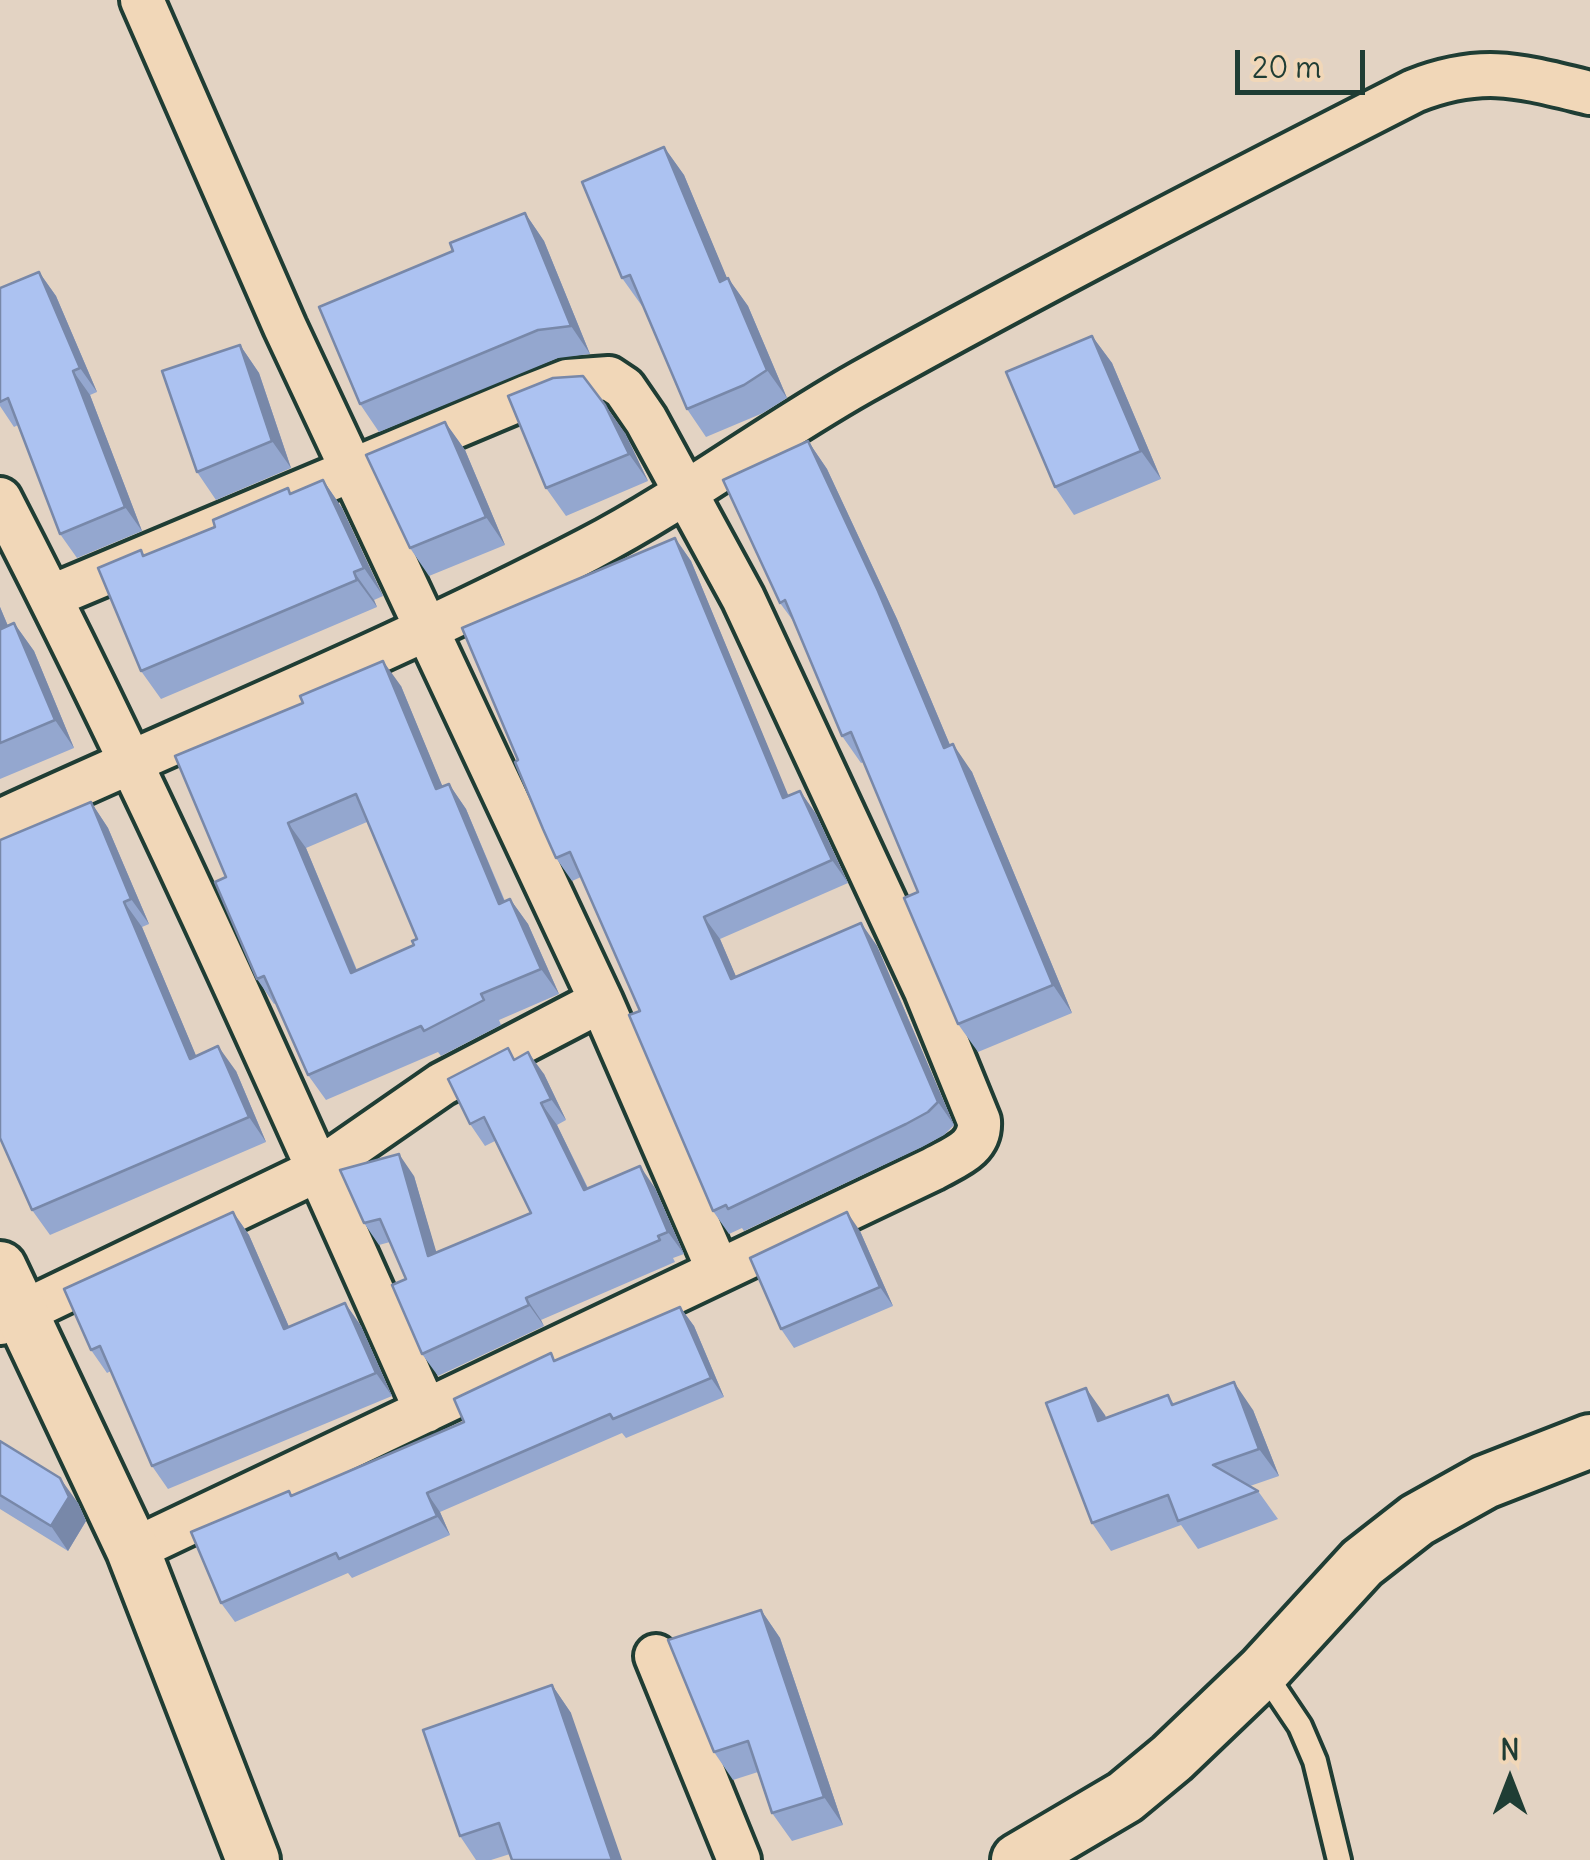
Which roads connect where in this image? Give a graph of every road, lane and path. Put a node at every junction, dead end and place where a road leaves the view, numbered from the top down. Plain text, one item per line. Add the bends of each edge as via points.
1 (142, 0) edge
2 (1590, 92) edge
3 (351, 468) junction
4 (686, 493) junction
5 (0, 499) edge
6 (50, 596) junction
7 (427, 627) junction
8 (131, 760) junction
9 (0, 821) edge
10 (600, 1001) junction
11 (318, 1170) junction
12 (0, 1268) edge
13 (718, 1270) junction
14 (11, 1319) edge
15 (426, 1411) junction
16 (1590, 1441) edge
17 (133, 1550) junction
18 (656, 1656) dead end
19 (1264, 1672) junction
20 (254, 1860) edge
21 (739, 1860) edge
22 (1018, 1860) edge
23 (1339, 1860) edge

1 - 3 street
2 - 4 street via 1518,75 1479,74 1414,92 1137,232 857,385
3 - 4 street via 568,381 600,376 634,402
3 - 6 street
3 - 7 street
4 - 7 street via 589,549
4 - 13 street via 743,598 926,991 980,1130 972,1146 933,1168
5 - 6 street
6 - 8 street
7 - 8 street
7 - 10 street
8 - 9 street
8 - 11 street
10 - 11 street via 442,1084
10 - 13 street
11 - 14 street
11 - 15 street
12 - 14 street
13 - 15 street
14 - 17 street
15 - 17 street
16 - 19 street via 1485,1482 1416,1520 1362,1563
17 - 20 street
18 - 21 street
19 - 22 street via 1125,1796
19 - 23 lane via 1316,1761

